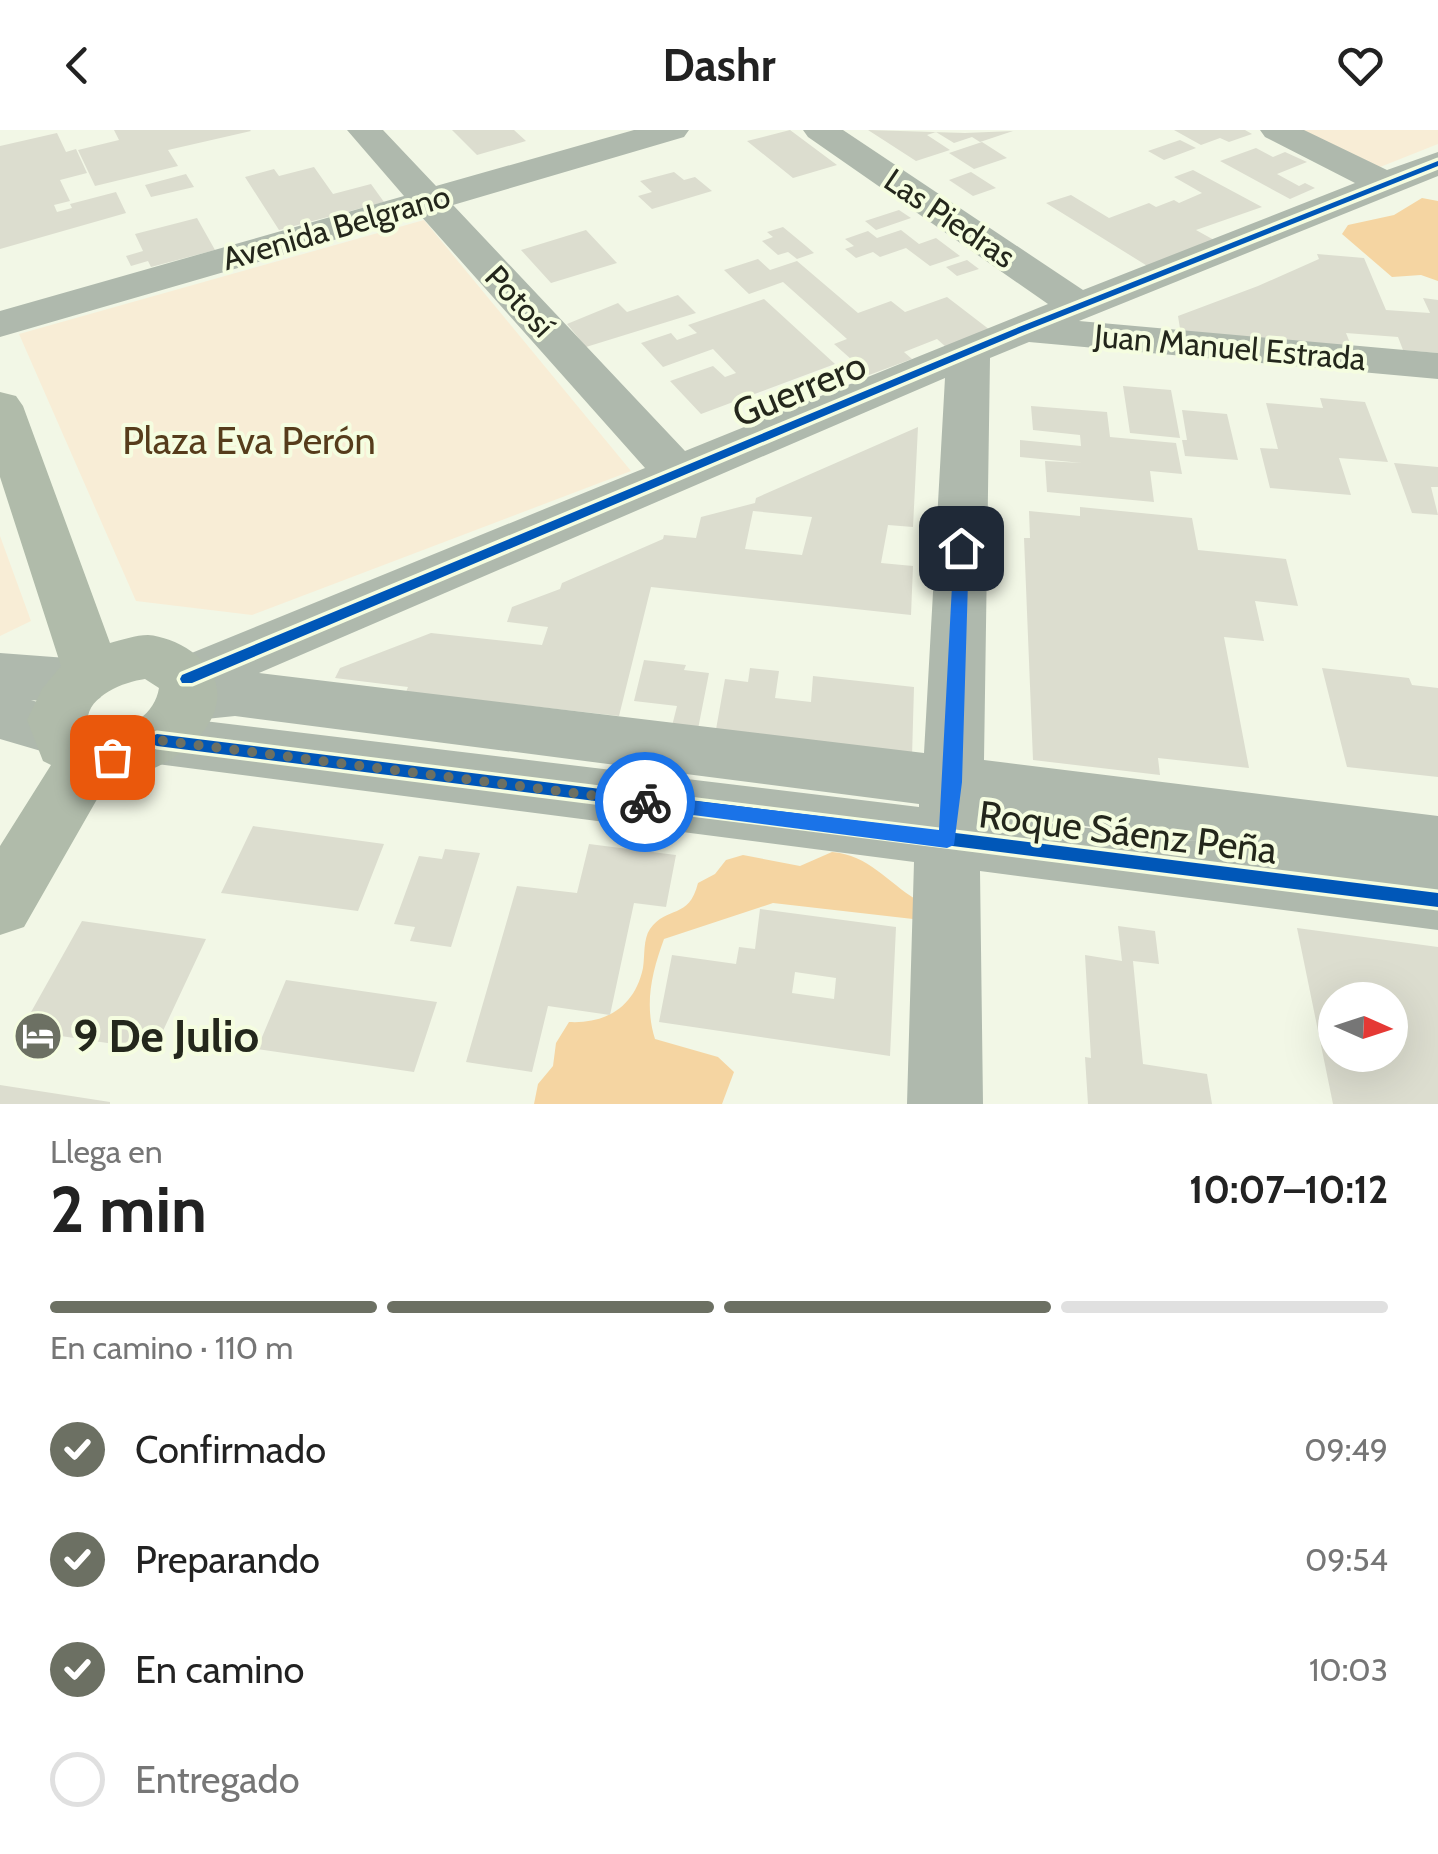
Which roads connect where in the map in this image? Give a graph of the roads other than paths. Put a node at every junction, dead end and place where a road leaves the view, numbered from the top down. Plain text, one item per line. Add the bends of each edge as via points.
1 (364, 130) edge
2 (672, 130) edge
3 (820, 130) edge
4 (1277, 130) edge
5 (1434, 173) edge
6 (1386, 184) junction
7 (427, 200) junction
8 (1079, 306) junction
9 (0, 324) edge
10 (1022, 329) junction
11 (968, 352) junction
12 (1438, 366) edge
13 (0, 406) edge
14 (676, 472) junction
15 (0, 674) edge
16 (178, 706) junction
17 (80, 711) junction
18 (0, 715) edge
19 (950, 811) junction
20 (1438, 844) edge
21 (1438, 900) edge
22 (0, 905) edge
23 (945, 1104) edge

1 - 7 street, Potosí
2 - 7 street, Avenida Belgrano
3 - 8 street, Las Piedras
4 - 6 street
5 - 6 street, Guerrero
6 - 8 street, Guerrero
7 - 9 street, Avenida Belgrano
7 - 14 street, Potosí
8 - 10 street, Guerrero
10 - 11 street, Guerrero
10 - 12 street, Juan Manuel Estrada
11 - 14 street, Guerrero
11 - 19 street
13 - 17 main road
14 - 16 street, Guerrero
15 - 17 street
16 - 17 main road via 112,757
16 - 17 main road via 179,668 149,657 130,658
16 - 19 street, Roque Sáenz Peña
17 - 18 street
17 - 22 main road
19 - 20 street, Roque Sáenz Peña
19 - 21 street, Roque Sáenz Peña
19 - 23 street

